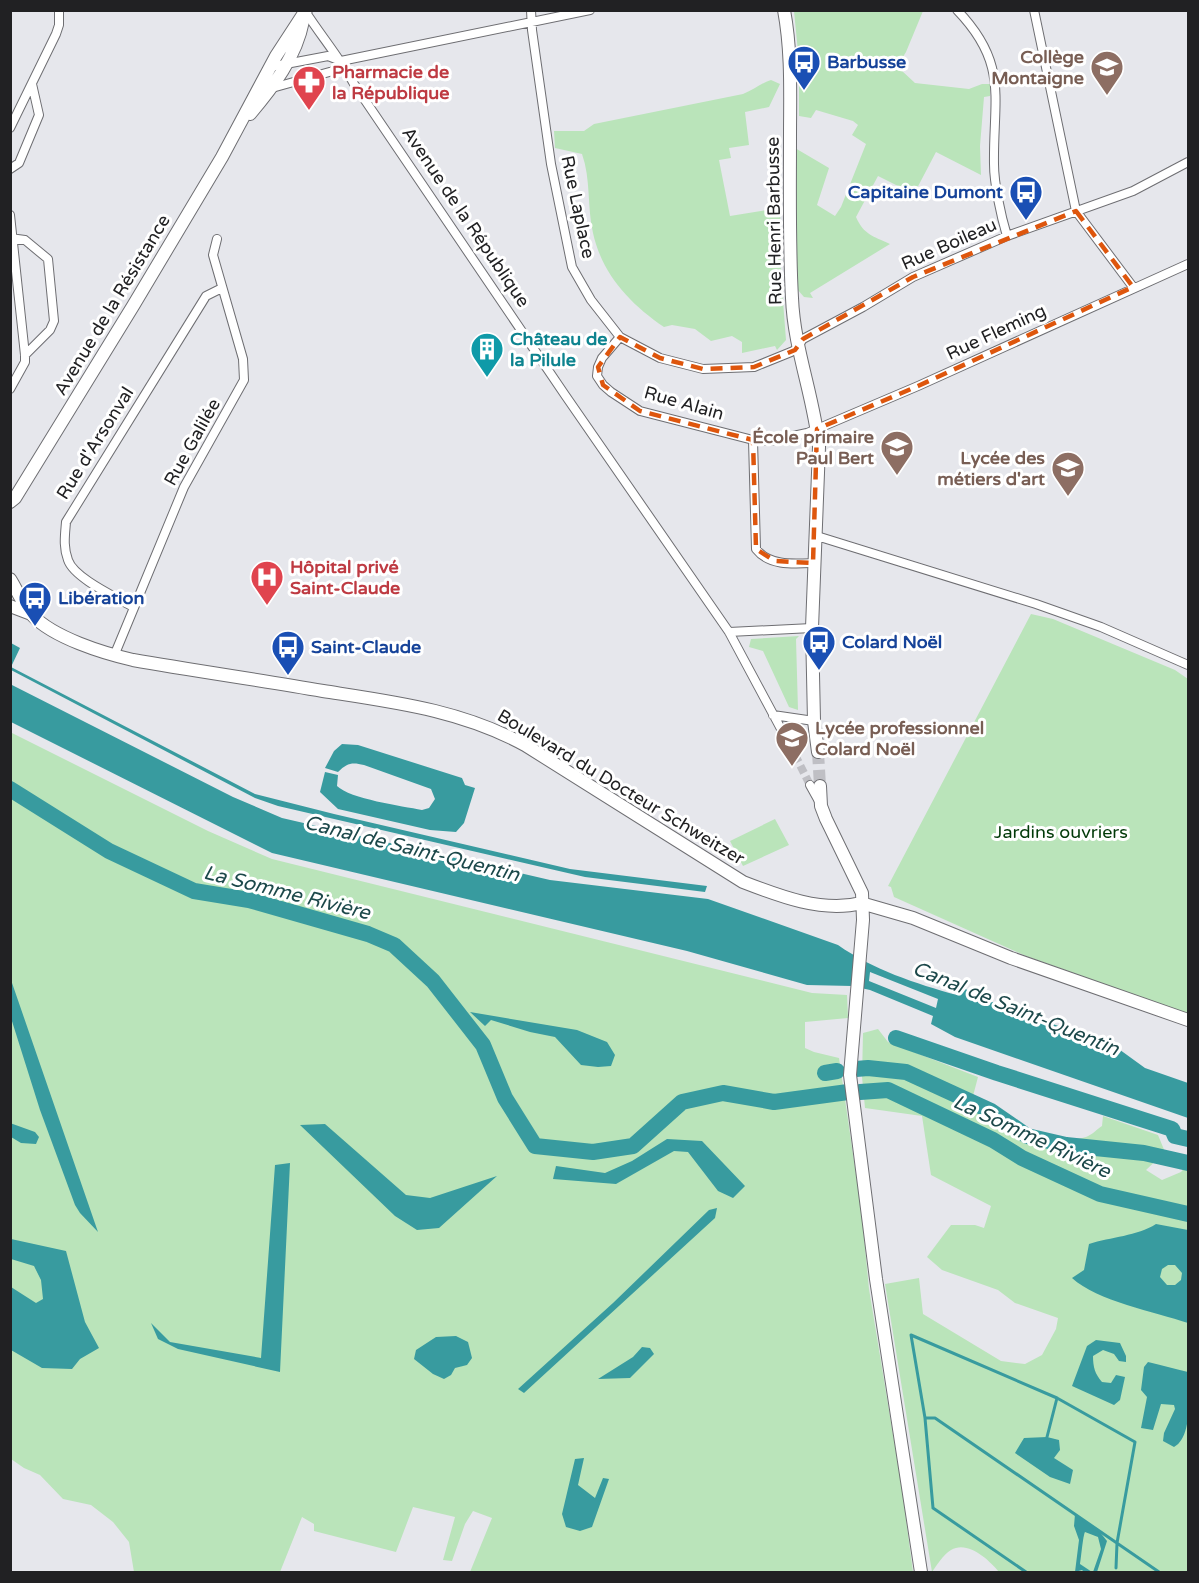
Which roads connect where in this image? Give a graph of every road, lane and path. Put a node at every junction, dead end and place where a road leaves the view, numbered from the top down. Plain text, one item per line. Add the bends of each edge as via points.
1 (59, 10) edge
2 (531, 10) edge
3 (590, 10) edge
4 (784, 10) edge
5 (957, 10) edge
6 (1034, 10) edge
7 (305, 11) edge
8 (531, 22) junction
9 (341, 61) junction
10 (287, 64) junction
11 (270, 67) junction
12 (32, 83) junction
13 (272, 88) junction
14 (10, 128) edge
15 (238, 129) junction
16 (1188, 162) edge
17 (10, 169) edge
18 (1076, 211) junction
19 (10, 215) edge
20 (1007, 236) junction
21 (12, 238) edge
22 (217, 239) dead end
23 (1188, 264) edge
24 (222, 288) junction
25 (1133, 288) junction
26 (620, 337) junction
27 (798, 345) junction
28 (26, 355) junction
29 (10, 389) edge
30 (817, 428) junction
31 (753, 440) junction
32 (13, 500) edge
33 (10, 514) edge
34 (815, 539) junction
35 (813, 563) junction
36 (10, 579) edge
37 (10, 606) edge
38 (133, 607) junction
39 (31, 614) junction
40 (812, 628) junction
41 (729, 632) junction
42 (114, 656) junction
43 (1188, 665) edge
44 (773, 714) junction
45 (814, 721) junction
46 (818, 752) tunnel mouth
47 (795, 755) tunnel mouth
48 (815, 785) tunnel mouth
49 (861, 903) junction
50 (1188, 1020) edge
51 (921, 1572) edge

1 - 12 street via 59,25
2 - 8 street, Rue Laplace
3 - 8 street
4 - 27 street, Rue Henri Barbusse via 791,76 792,301
5 - 20 street via 988,53 996,77 994,166
6 - 18 street
7 - 9 street, Avenue de la République
7 - 10 street, Avenue de la Résistance
7 - 11 street, Avenue de la Résistance
8 - 9 street
8 - 26 street, Rue Laplace via 551,164 572,267
9 - 10 street via 328,56
9 - 13 street via 333,71
9 - 41 street, Avenue de la République
10 - 11 street
10 - 13 street, Avenue de la Résistance
11 - 15 street, Avenue de la Résistance
12 - 14 street
12 - 17 street via 39,115 18,163
13 - 15 street, Avenue de la Résistance
15 - 32 street, Avenue de la Résistance
16 - 18 street, Rue Boileau via 1133,191
18 - 20 street, Rue Boileau
18 - 25 street
19 - 21 street
20 - 27 street, Rue Boileau via 913,278
21 - 28 street
21 - 28 street via 25,240 48,259 54,321
22 - 24 street, Rue Galilée via 213,255
23 - 25 street, Rue Fleming
24 - 38 street, Rue Galilée via 243,359 244,380 184,488
24 - 38 street, Rue d'Arsonval via 206,296 66,522 64,543 69,563 82,577
25 - 30 street, Rue Fleming
26 - 27 street, Rue Laplace via 660,358 703,369 754,367 795,350
26 - 31 street, Rue Alain via 598,367 597,376 603,386 640,411
27 - 30 street, Rue Henri Barbusse
28 - 29 street
30 - 31 street, Rue Alain via 770,441
30 - 34 street, Rue Henri Barbusse
31 - 35 street via 756,549 775,561
32 - 33 street, Avenue de la Résistance
34 - 35 street, Rue Henri Barbusse
34 - 43 street via 820,537 1036,604
35 - 40 street
36 - 39 street
37 - 39 street
38 - 42 street, Rue Galilée
39 - 42 street, Boulevard du Docteur Schweitzer via 66,637
40 - 41 street
40 - 45 street
41 - 44 street, Avenue de la République
42 - 49 street, Boulevard du Docteur Schweitzer via 386,700 474,721 525,745 744,882 813,903 848,907
44 - 45 street
44 - 47 street, Avenue de la République
45 - 46 street
48 - 49 street via 826,819 862,893
49 - 50 street via 913,918 1011,958
49 - 51 street via 863,920 850,1075

